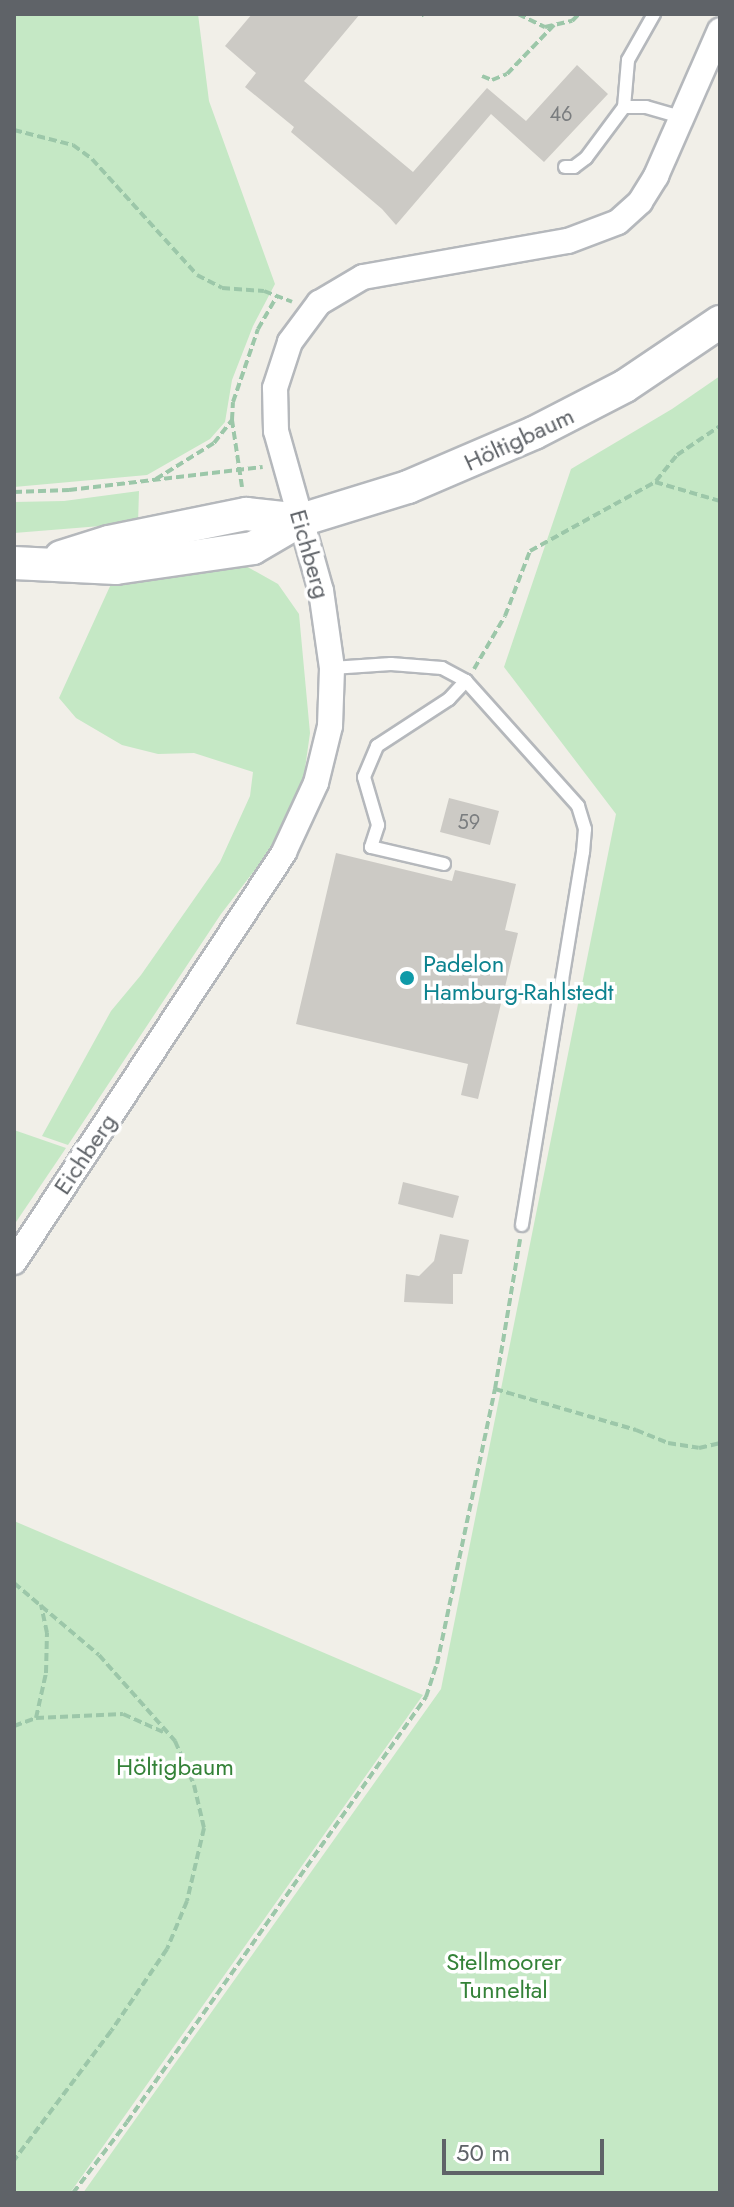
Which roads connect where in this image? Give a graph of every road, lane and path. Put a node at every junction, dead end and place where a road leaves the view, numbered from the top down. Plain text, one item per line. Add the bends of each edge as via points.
1 (518, 14) edge
2 (579, 14) edge
3 (654, 14) edge
4 (554, 25) junction
5 (720, 30) edge
6 (482, 76) dead end
7 (624, 107) junction
8 (682, 117) junction
9 (14, 130) edge
10 (565, 167) dead end
11 (720, 322) edge
12 (232, 420) junction
13 (720, 426) edge
14 (239, 468) junction
15 (285, 468) junction
16 (154, 480) junction
17 (655, 482) junction
18 (14, 492) edge
19 (720, 501) edge
20 (246, 514) junction
21 (301, 520) junction
22 (28, 563) edge
23 (332, 668) junction
24 (466, 681) junction
25 (444, 864) dead end
26 (522, 1225) joint
27 (14, 1262) edge
28 (495, 1389) junction
29 (720, 1443) edge
30 (14, 1583) edge
31 (41, 1603) junction
32 (36, 1718) junction
33 (14, 1726) edge
34 (165, 1733) junction
35 (14, 2160) edge
36 (73, 2193) edge

1 - 4 path via 545,27
2 - 4 path
3 - 7 lane via 628,60
4 - 6 path via 507,74 492,80
5 - 8 street, Eichberg
7 - 8 lane
7 - 10 lane via 586,158
8 - 15 street, Eichberg via 640,202 602,231 481,258 382,271 353,281 319,303 290,342 278,373 276,431
9 - 12 path via 73,145 92,159 197,275 222,288 277,296 237,381
11 - 21 main road, Höltigbaum via 625,386 522,439 408,487
12 - 14 path
12 - 16 path via 214,443
13 - 17 path via 677,455
14 - 15 path
14 - 16 path
14 - 20 path
15 - 21 street, Eichberg
16 - 18 path
17 - 19 path
17 - 24 path via 530,551 505,616
20 - 21 main road, Höltigbaum
20 - 22 main road, Höltigbaum
21 - 22 main road, Höltigbaum via 253,548 219,555 116,568
21 - 23 street, Eichberg via 327,617
23 - 24 lane via 442,668
23 - 27 street, Eichberg via 333,703 323,758 305,813
24 - 25 lane via 449,699 377,746 364,777 378,825 371,847
24 - 26 lane via 578,806 585,829
26 - 28 path
28 - 29 path via 668,1443 699,1448
28 - 36 path via 426,1697
30 - 31 path
31 - 32 path via 46,1673
31 - 34 path via 99,1655
32 - 33 path
32 - 34 path via 123,1714
34 - 35 path via 175,1741 194,1785 204,1828 187,1901 167,1949

